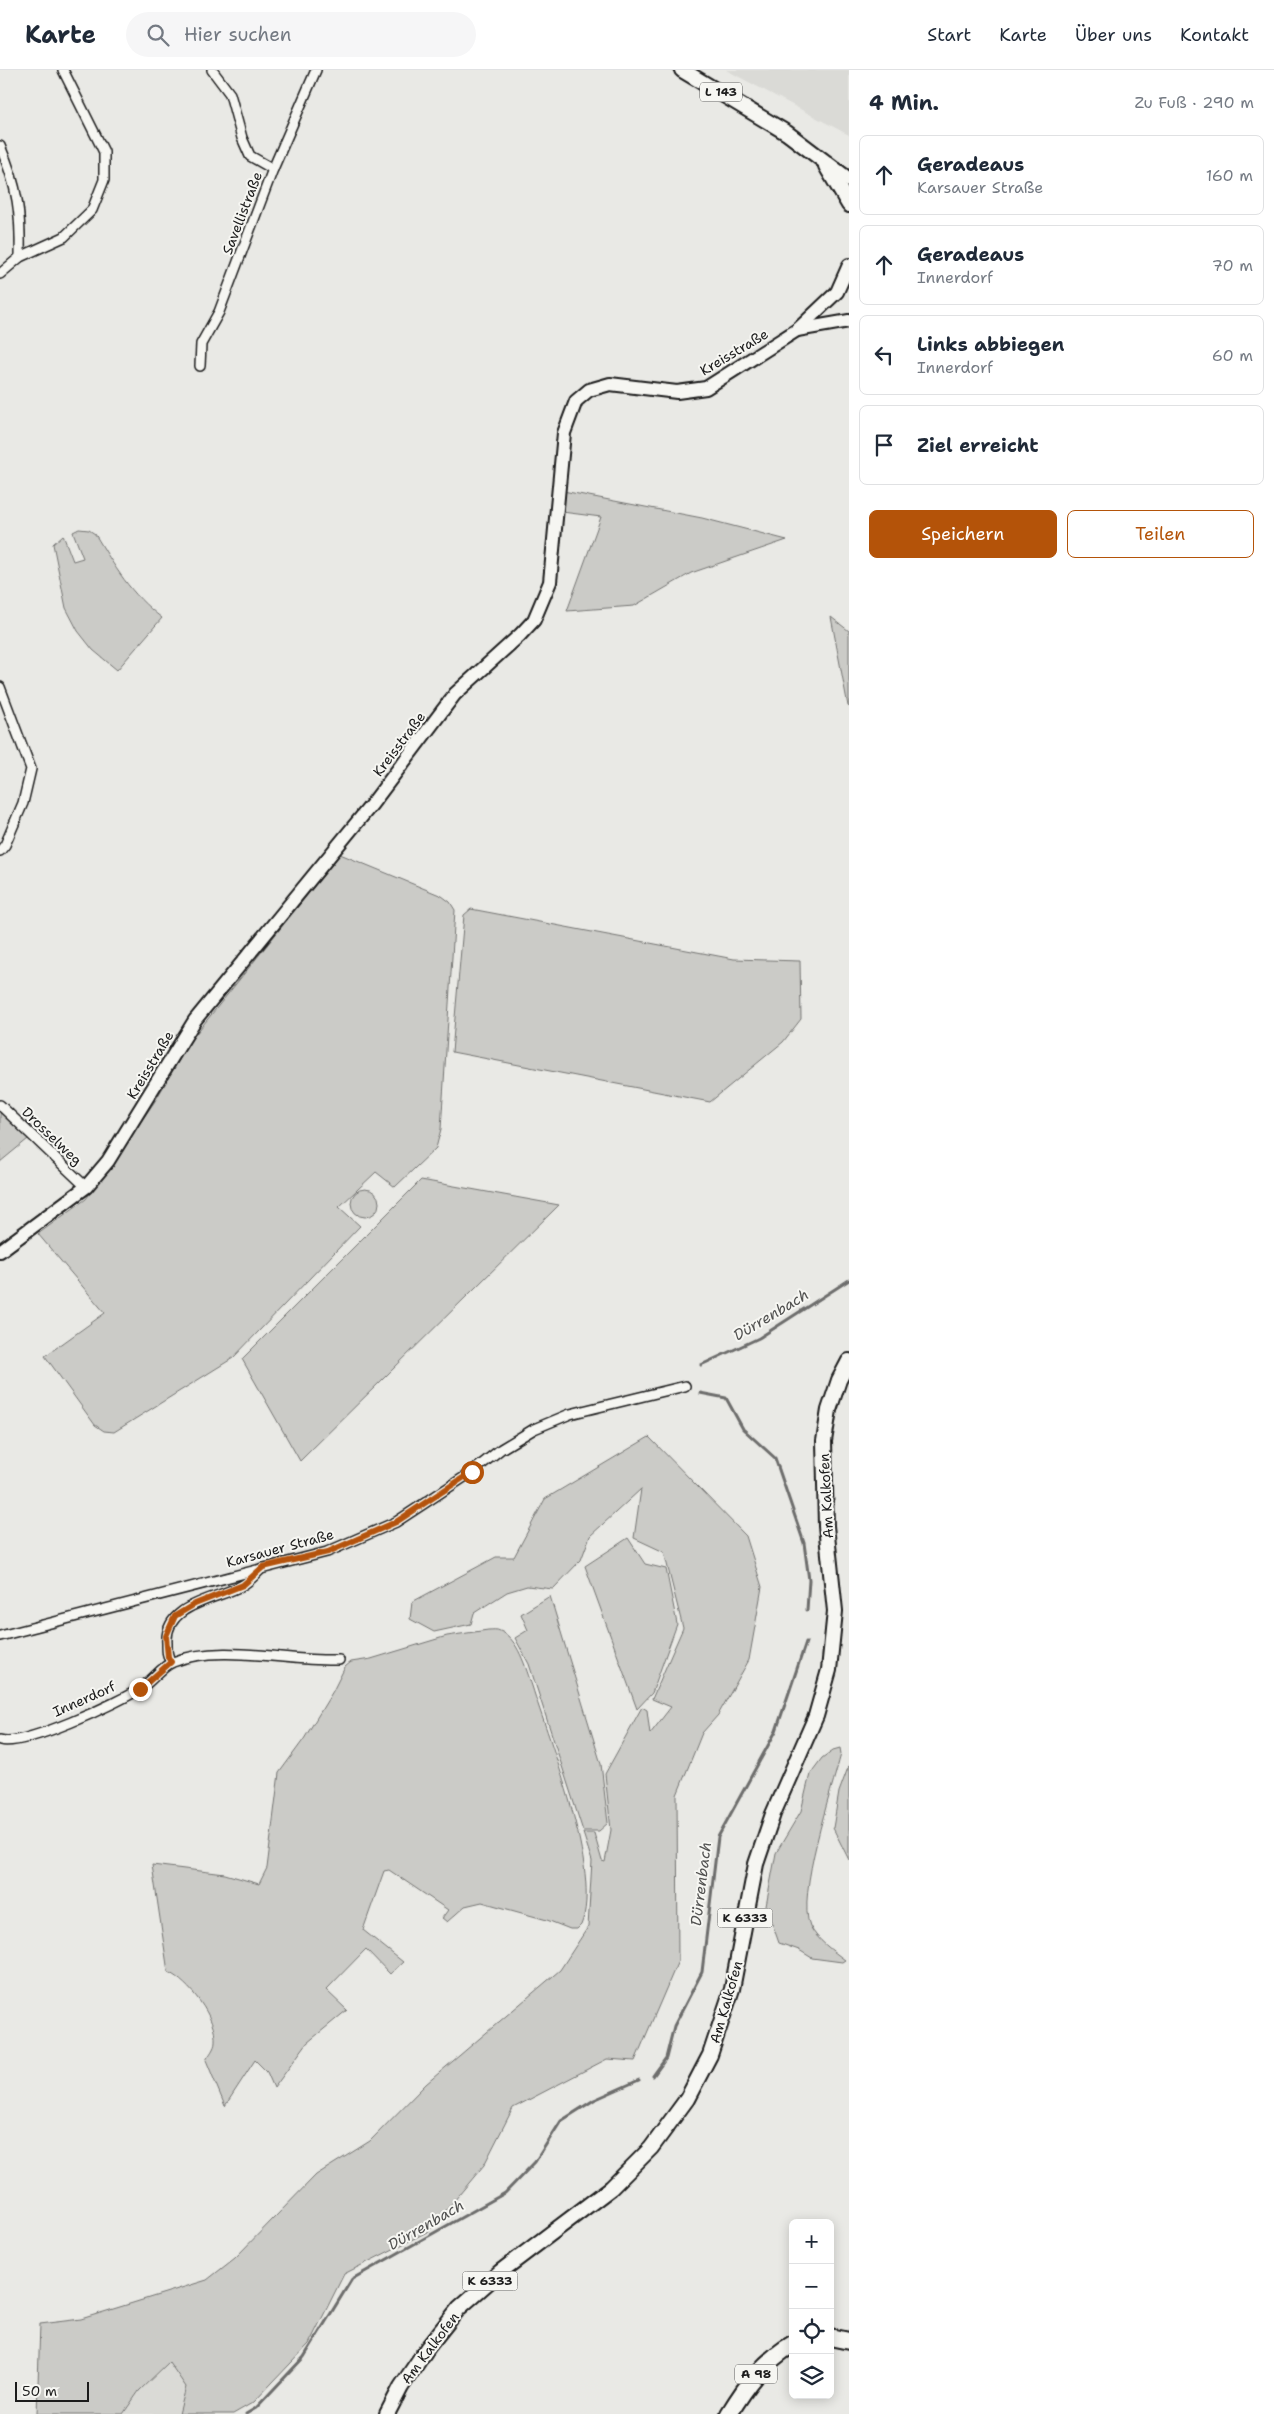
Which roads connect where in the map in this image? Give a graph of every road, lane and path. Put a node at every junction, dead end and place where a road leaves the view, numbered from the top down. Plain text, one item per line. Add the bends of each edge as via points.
1 (63, 70) edge
2 (212, 70) edge
3 (316, 70) edge
4 (682, 70) edge
5 (0, 146) edge
6 (824, 163) junction
7 (273, 169) junction
8 (849, 180) edge
9 (849, 205) edge
10 (20, 257) junction
11 (849, 265) edge
12 (0, 274) edge
13 (849, 320) edge
14 (797, 330) junction
15 (200, 366) dead end
16 (0, 687) edge
17 (0, 851) edge
18 (0, 1105) edge
19 (86, 1188) junction
20 (0, 1251) edge
21 (849, 1361) edge
22 (686, 1386) dead end
23 (263, 1567) junction
24 (0, 1636) edge
25 (339, 1660) dead end
26 (171, 1662) junction
27 (0, 1740) edge
28 (834, 2338) edge
29 (849, 2341) edge
30 (789, 2347) edge
31 (387, 2414) edge
32 (729, 2414) edge

1 - 10 street via 104,152 104,180 92,210 64,237
2 - 7 street via 230,94 250,156
3 - 7 street, Savellistraße
4 - 6 main road, L 143 via 787,133
5 - 10 street via 13,174 20,216
6 - 8 main road, L 143
6 - 9 main road, L 143
7 - 15 street, Savellistraße via 218,312 201,344
10 - 12 street
11 - 14 street, Kreisstraße via 837,292
13 - 14 street, Kreisstraße
14 - 19 street, Kreisstraße via 706,388 677,392 610,384 589,390 576,401 564,432 550,582 534,620 456,694 372,804 195,1020 108,1161
16 - 17 street via 31,770 23,803
18 - 19 street, Drosselweg
19 - 20 street, Kreisstraße
21 - 31 main road, Am Kalkofen / K 6333 via 829,1410 824,1441 823,1483 834,1611 829,1670 816,1716 773,1814 756,1864 732,1989 710,2055 687,2099 651,2148 612,2188 500,2272 459,2308 428,2347
22 - 23 street, Karsauer Straße via 570,1414 534,1429 396,1522 328,1552
23 - 24 street, Karsauer Straße
23 - 26 street via 243,1585 195,1604 175,1616 166,1636
25 - 26 street, Innerdorf via 214,1653
26 - 27 street, Innerdorf via 140,1689 84,1717 18,1740
28 - 29 highway
30 - 32 highway, A 98 via 766,2363

